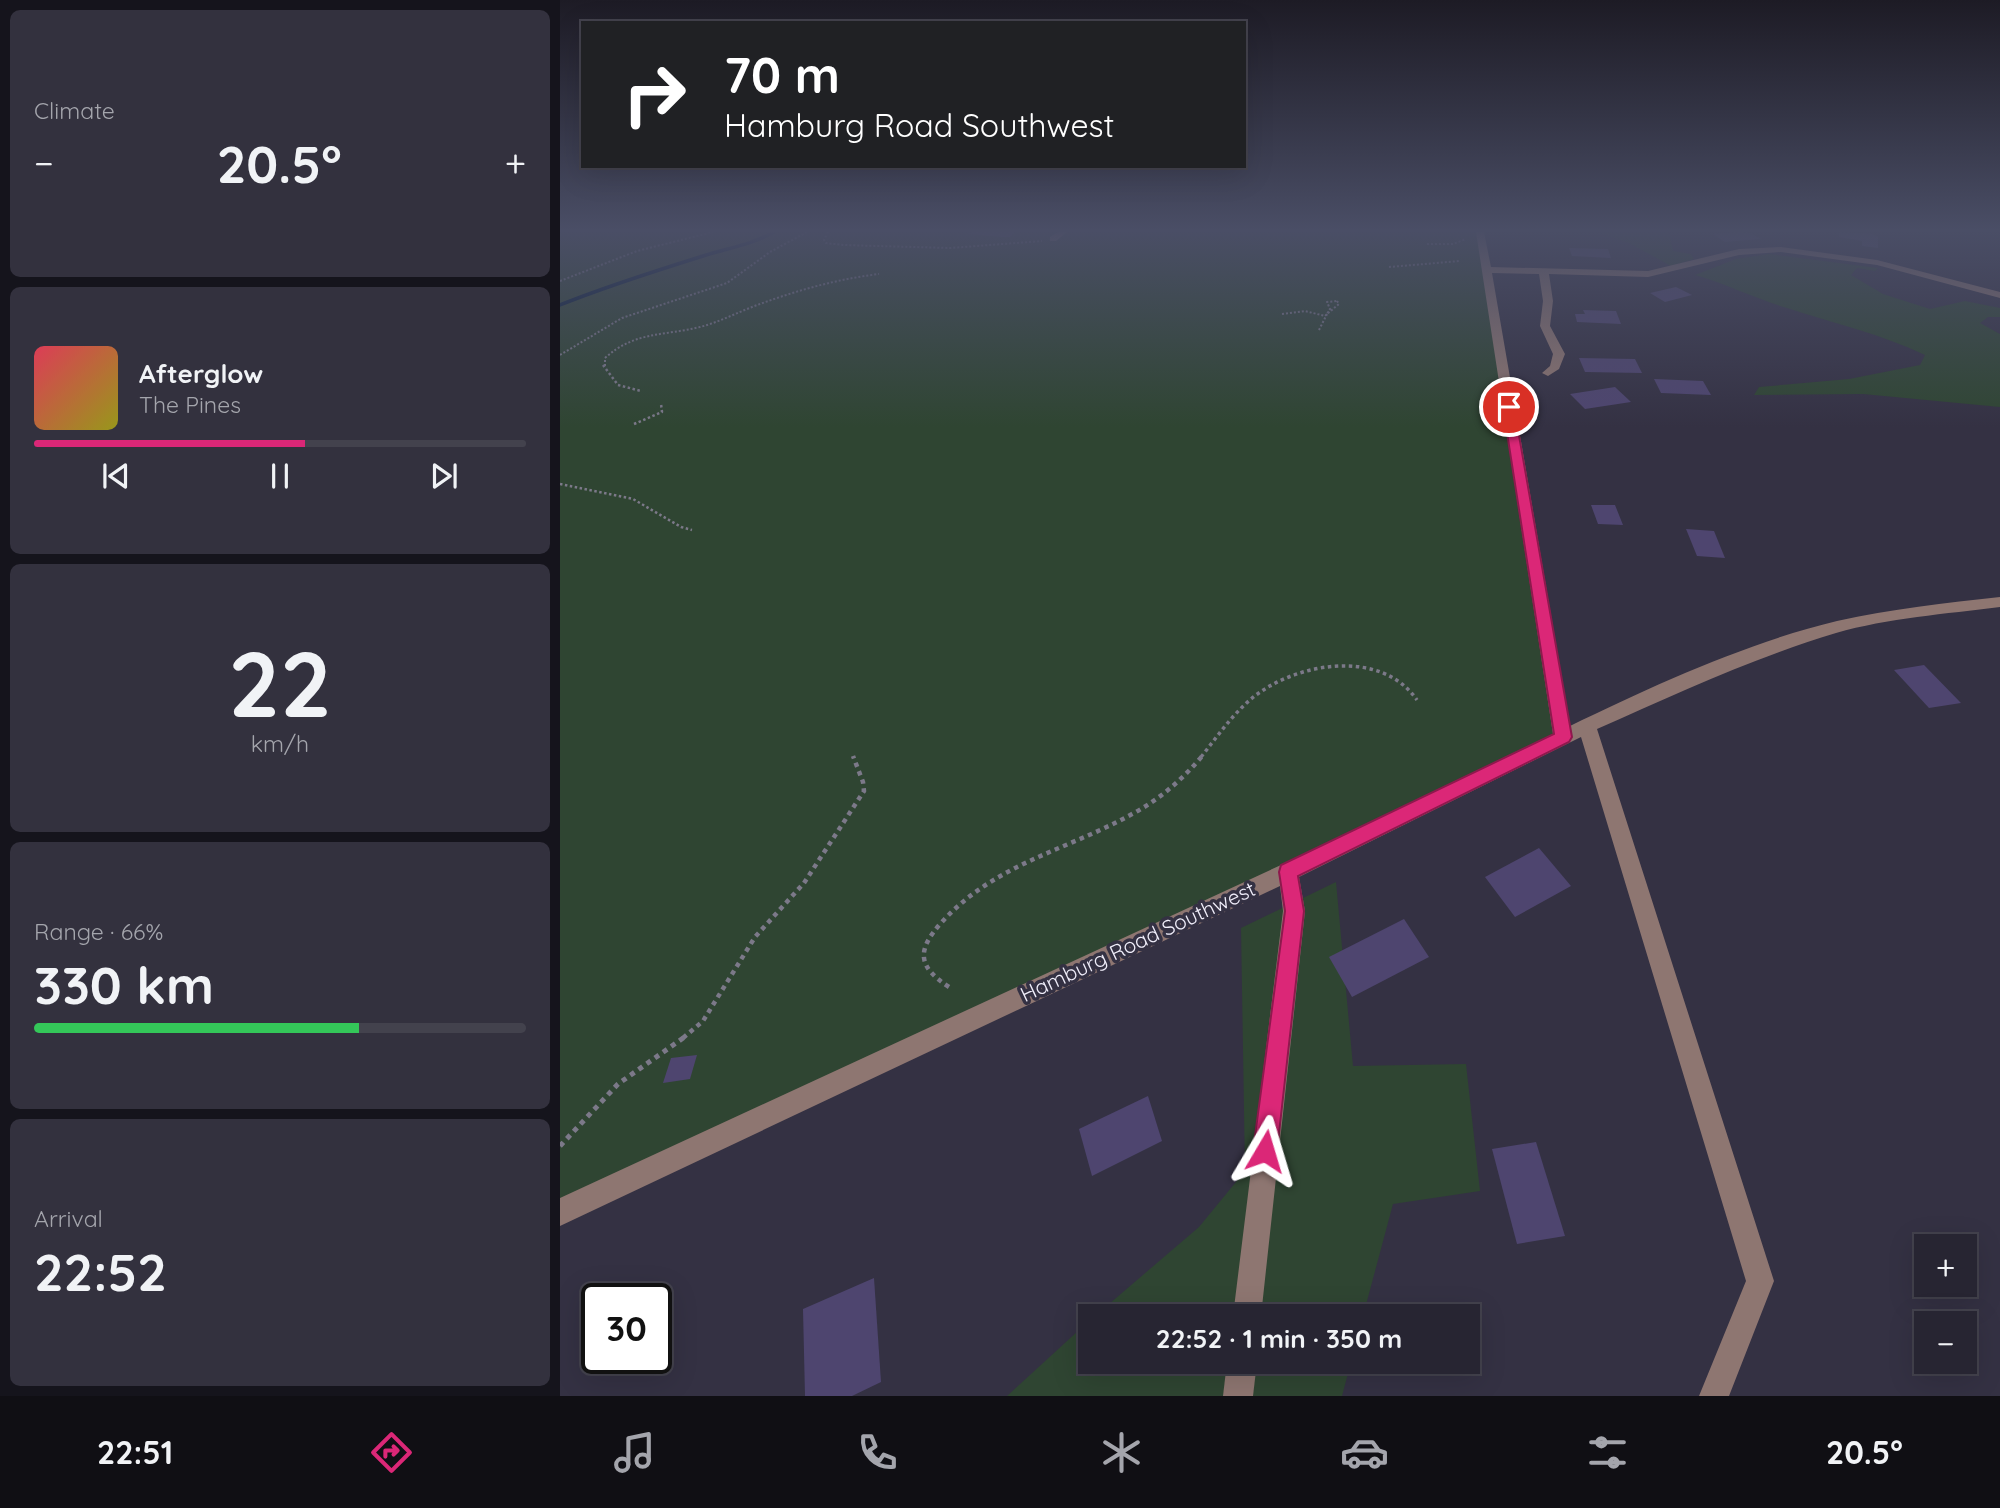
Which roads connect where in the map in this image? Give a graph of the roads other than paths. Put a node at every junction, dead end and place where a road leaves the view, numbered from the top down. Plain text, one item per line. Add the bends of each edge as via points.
1 (1490, 297) edge
2 (1548, 297) edge
3 (1548, 373) dead end
4 (2000, 601) edge
5 (1587, 726) junction
6 (1563, 737) junction
7 (1288, 872) junction
8 (560, 1212) edge
9 (1248, 1304) edge
10 (1241, 1374) edge
11 (1238, 1396) edge
12 (1714, 1396) edge

1 - 6 street
2 - 3 street via 1545,326 1559,354
4 - 5 street, Hamburg Road Southwest via 1837,627 1789,641
5 - 6 street, Hamburg Road Southwest
5 - 12 street via 1760,1281
6 - 7 street, Hamburg Road Southwest
7 - 8 street, Hamburg Road Southwest
7 - 9 street via 1294,911
10 - 11 street

